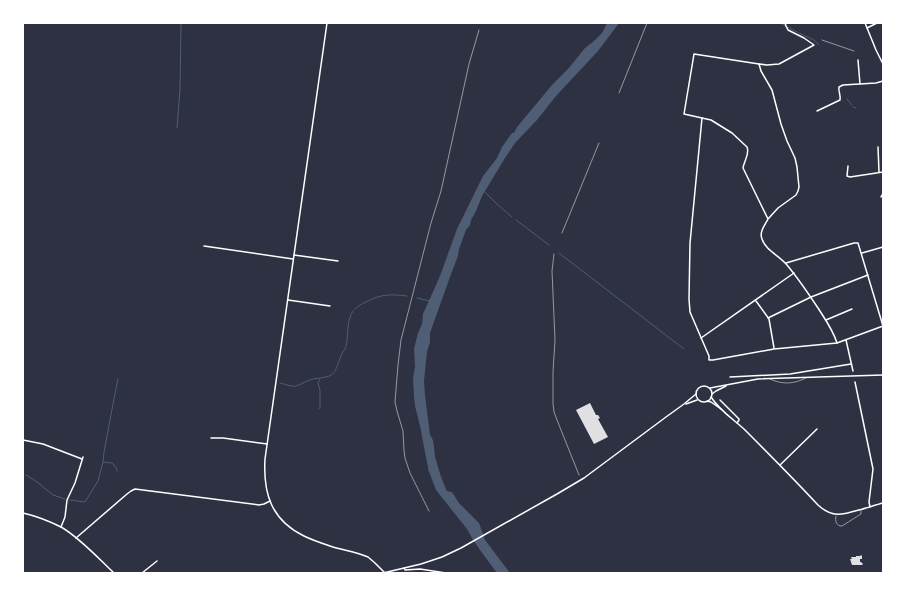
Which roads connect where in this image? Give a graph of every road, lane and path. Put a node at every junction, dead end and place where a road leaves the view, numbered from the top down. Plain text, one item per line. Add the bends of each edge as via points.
1 (326, 23) edge
2 (647, 23) edge
3 (785, 23) edge
4 (865, 23) edge
5 (877, 23) edge
6 (867, 28) junction
7 (479, 30) dead end
8 (822, 40) dead end
9 (854, 51) dead end
10 (858, 60) dead end
11 (759, 64) junction
12 (883, 64) edge
13 (883, 81) edge
14 (860, 84) junction
15 (619, 92) dead end
16 (817, 111) dead end
17 (702, 118) junction
18 (599, 143) dead end
19 (878, 147) dead end
20 (848, 166) dead end
21 (879, 172) junction
22 (883, 172) edge
23 (883, 194) edge
24 (881, 197) dead end
25 (768, 219) junction
26 (562, 233) dead end
27 (204, 246) dead end
28 (883, 247) edge
29 (861, 253) junction
30 (554, 254) dead end
31 (294, 255) junction
32 (293, 259) junction
33 (338, 261) dead end
34 (786, 263) junction
35 (794, 273) junction
36 (868, 275) junction
37 (811, 297) junction
38 (288, 300) junction
39 (756, 301) junction
40 (330, 306) dead end
41 (852, 309) dead end
42 (768, 318) junction
43 (826, 320) junction
44 (883, 326) edge
45 (701, 338) junction
46 (846, 340) junction
47 (837, 342) junction
48 (774, 349) junction
49 (851, 364) junction
50 (853, 371) dead end
51 (883, 375) edge
52 (730, 377) dead end
53 (807, 378) junction
54 (769, 379) junction
55 (855, 382) dead end
56 (728, 385) junction
57 (710, 388) junction
58 (696, 394) junction
59 (712, 396) junction
60 (698, 400) junction
61 (720, 400) dead end
62 (707, 401) junction
63 (684, 404) junction
64 (722, 410) junction
65 (737, 423) junction
66 (817, 429) dead end
67 (211, 438) dead end
68 (23, 440) edge
69 (268, 444) junction
70 (780, 465) junction
71 (579, 475) dead end
72 (270, 501) junction
73 (883, 503) edge
74 (870, 507) junction
75 (861, 510) junction
76 (428, 511) dead end
77 (23, 513) edge
78 (836, 514) junction
79 (61, 527) junction
80 (76, 538) junction
81 (157, 561) dead end
82 (404, 568) junction
83 (407, 571) junction
84 (114, 573) edge
85 (142, 573) edge
86 (384, 573) edge
87 (409, 573) edge
88 (446, 573) edge

1 - 31 street
2 - 15 path
3 - 11 street via 788,30 814,44 779,64
4 - 6 street
5 - 6 street
6 - 12 street
7 - 76 path via 401,340 398,365 395,402 403,432 405,458
8 - 9 lane
10 - 14 street
11 - 17 street via 694,54 684,114
11 - 25 street via 772,90 797,167 799,187 796,195
13 - 14 street
14 - 16 street via 839,87 840,100
17 - 25 street via 711,120 732,133 747,147 748,153 743,168
17 - 45 street via 690,242 689,300 690,312
18 - 26 path
19 - 21 street
20 - 21 street via 847,176 850,177
21 - 22 street
23 - 24 street
25 - 34 street via 763,228 762,240 770,251
27 - 32 street
28 - 29 street
29 - 34 street via 858,242
29 - 36 street
30 - 71 path via 553,404
31 - 32 street
31 - 33 street
32 - 38 street
34 - 35 street
35 - 37 street
35 - 39 street
36 - 37 street
36 - 44 street
37 - 42 street
37 - 43 street
38 - 40 street
38 - 69 street
39 - 42 street
39 - 45 street
41 - 43 street
42 - 48 street
43 - 47 street
44 - 46 street
45 - 48 street via 709,360
46 - 47 street
46 - 49 street
47 - 48 street
49 - 50 street
49 - 52 street via 790,374
51 - 53 street
53 - 54 street
53 - 54 lane via 797,382 779,383
54 - 56 street
55 - 74 street via 873,469
56 - 57 street
56 - 59 street
57 - 58 street via 701,386
57 - 59 street
58 - 60 street
58 - 63 street
59 - 62 street
59 - 64 street
60 - 62 street
60 - 63 street
61 - 65 street via 739,419
62 - 64 street
63 - 82 street via 578,482 461,548 432,561
64 - 65 street
65 - 70 street
66 - 70 street
67 - 69 street
68 - 79 street via 43,444 82,458 67,500
69 - 72 street via 264,477
70 - 78 street via 822,508
72 - 80 street via 259,505 135,489
72 - 86 street via 281,519 302,536 368,557
73 - 74 street
74 - 75 street
75 - 78 street via 844,515
75 - 78 lane via 860,514 842,526 837,524
77 - 79 street
79 - 80 street
80 - 84 street
81 - 85 street
82 - 83 street
82 - 86 street
83 - 87 street
83 - 88 street via 420,569

